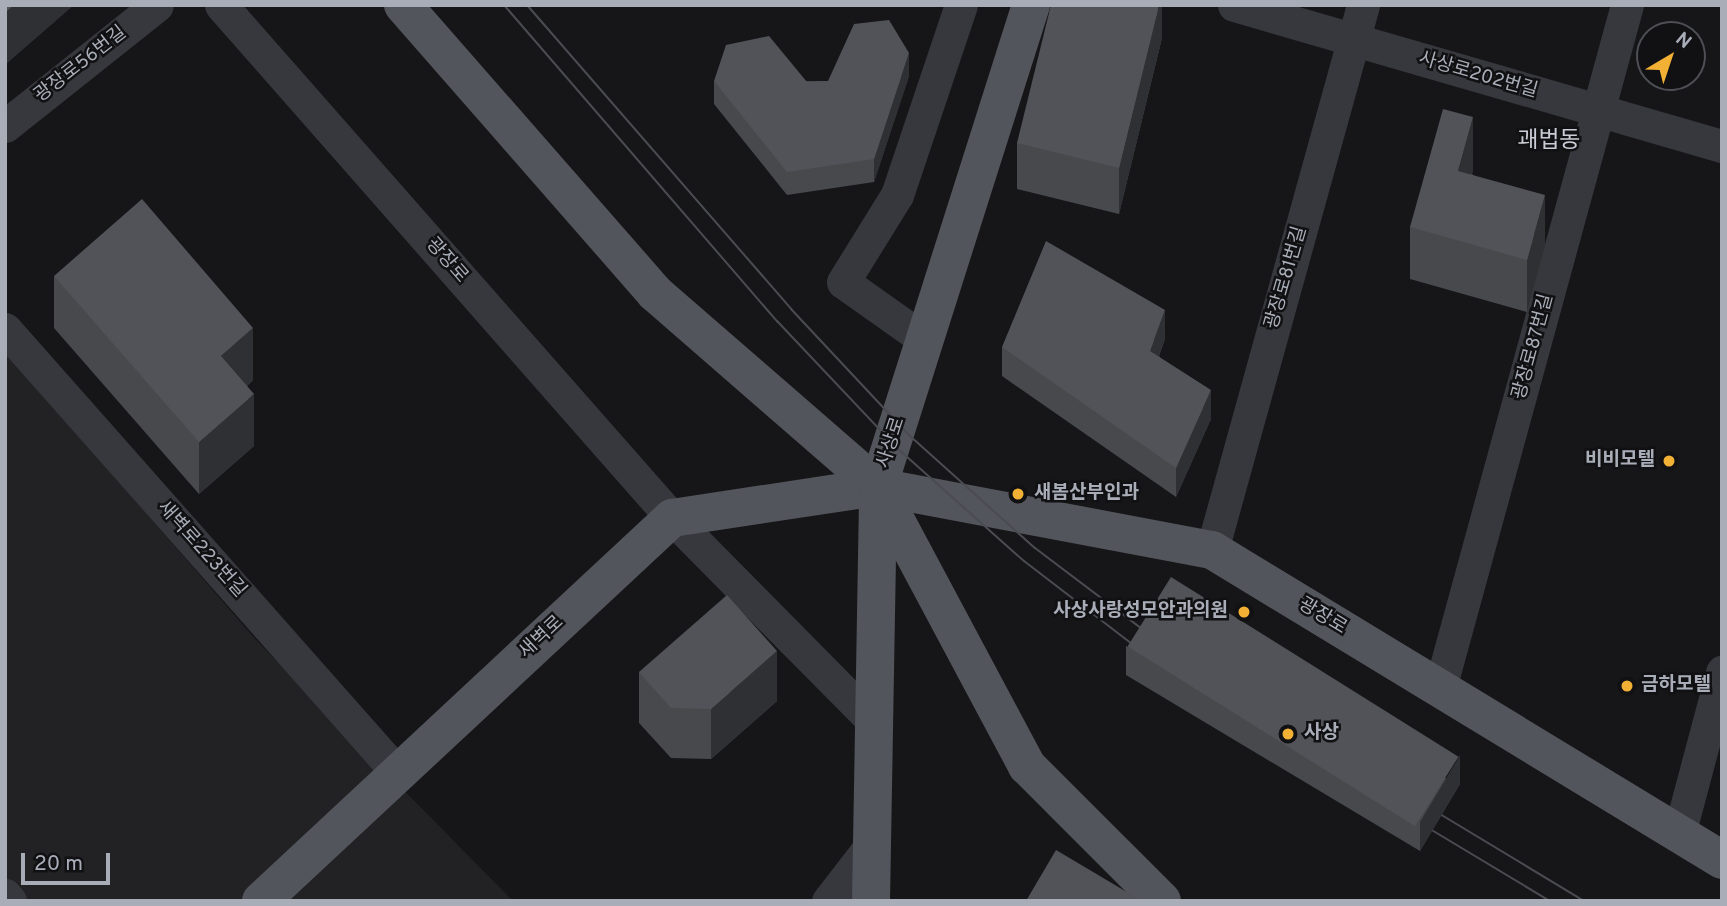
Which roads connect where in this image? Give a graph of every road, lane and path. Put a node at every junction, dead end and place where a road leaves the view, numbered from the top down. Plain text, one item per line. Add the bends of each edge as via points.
1 (157, 5) edge
2 (221, 5) edge
3 (403, 5) edge
4 (961, 5) edge
5 (1031, 5) edge
6 (1234, 5) edge
7 (1363, 5) edge
8 (1627, 5) edge
9 (1353, 40) junction
10 (1598, 111) junction
11 (5, 125) edge
12 (1722, 146) edge
13 (5, 329) edge
14 (925, 340) junction
15 (878, 487) junction
16 (672, 518) junction
17 (1212, 550) junction
18 (1722, 672) edge
19 (1440, 688) junction
20 (874, 722) junction
21 (397, 772) junction
22 (1679, 834) junction
23 (873, 844) junction
24 (1722, 860) edge
25 (5, 895) edge
26 (10, 901) edge
27 (261, 901) edge
28 (828, 901) edge
29 (871, 901) edge
30 (1162, 901) edge

1 - 11 street, 광장로56번길
2 - 16 street, 광장로
3 - 15 main road via 655,293
4 - 14 street via 897,195 843,282
5 - 14 main road, 사상로
6 - 9 street, 사상로202번길
7 - 9 street, 광장로81번길
8 - 10 street, 광장로87번길
9 - 10 street, 사상로202번길
9 - 17 street, 광장로81번길
10 - 12 street, 사상로202번길
10 - 19 street, 광장로87번길
13 - 21 street, 새벽로223번길
14 - 15 main road, 사상로
15 - 16 main road
15 - 17 main road, 광장로
15 - 20 main road, 사상로
15 - 30 main road via 1027,766
16 - 20 street, 광장로
16 - 21 main road, 새벽로
17 - 19 main road, 광장로
18 - 22 street
19 - 22 main road, 광장로
20 - 23 main road, 사상로
21 - 27 main road, 새벽로
22 - 24 main road, 광장로
23 - 28 street
23 - 29 main road, 사상로
25 - 26 street

